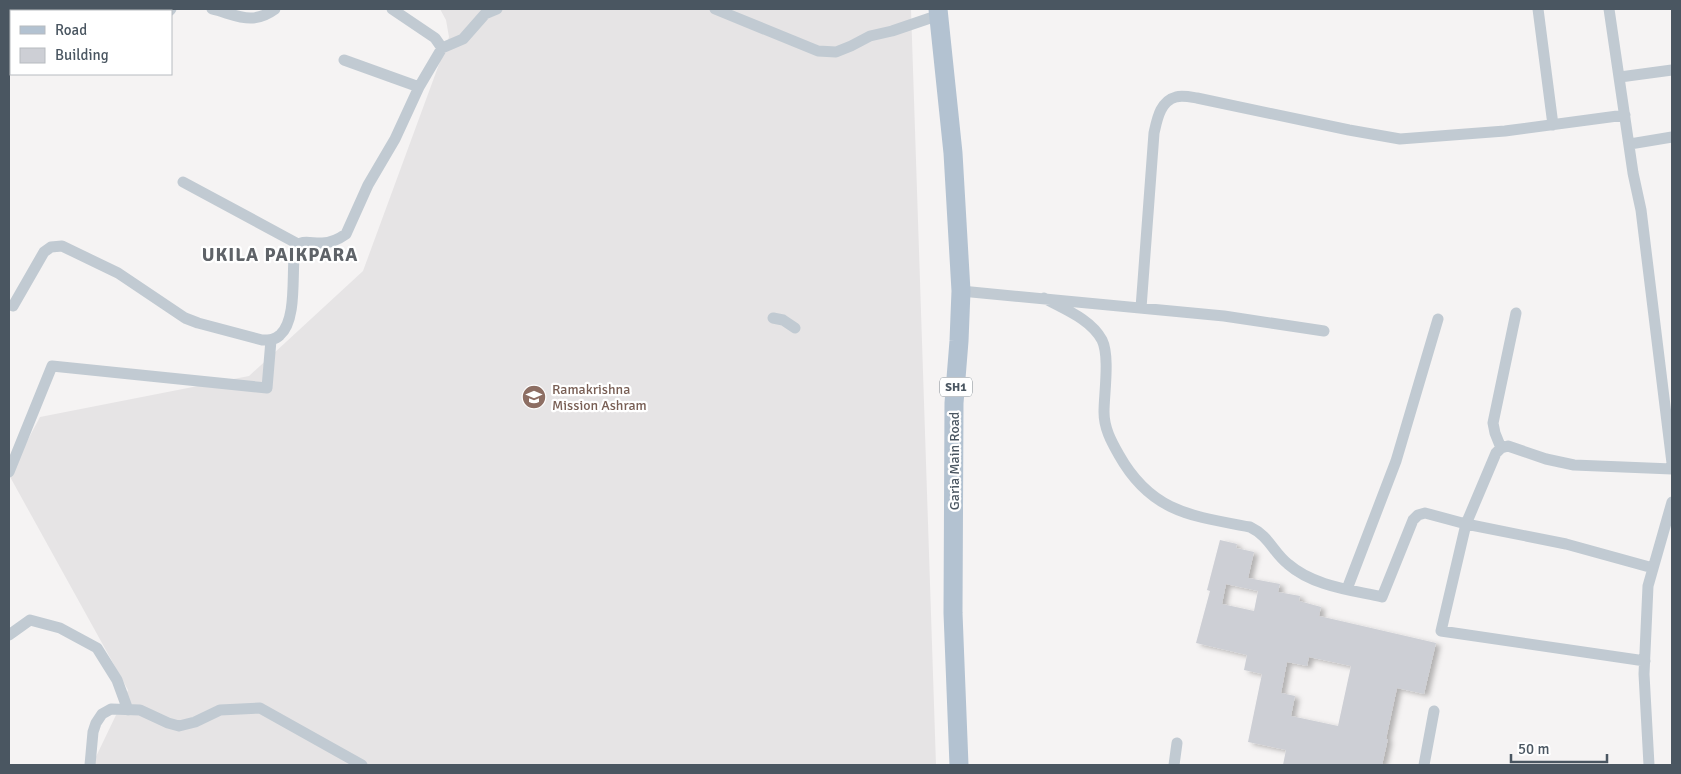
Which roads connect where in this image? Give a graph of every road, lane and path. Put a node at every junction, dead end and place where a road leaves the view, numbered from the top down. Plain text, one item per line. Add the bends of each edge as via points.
1 (212, 9) edge
2 (275, 9) edge
3 (392, 9) edge
4 (497, 9) edge
5 (715, 9) edge
6 (1538, 9) edge
7 (1609, 9) edge
8 (939, 12) edge
9 (442, 48) junction
10 (344, 60) dead end
11 (1672, 70) edge
12 (1620, 77) junction
13 (419, 86) junction
14 (1625, 115) junction
15 (1553, 125) junction
16 (1672, 137) edge
17 (1630, 144) junction
18 (183, 182) dead end
19 (298, 244) junction
20 (961, 291) junction
21 (1044, 298) junction
22 (13, 306) dead end
23 (1142, 308) junction
24 (1516, 312) dead end
25 (773, 318) dead end
26 (1438, 319) dead end
27 (795, 328) dead end
28 (1324, 331) dead end
29 (271, 340) junction
30 (1501, 448) junction
31 (1672, 463) edge
32 (1672, 469) edge
33 (9, 472) edge
34 (1672, 502) edge
35 (1466, 524) junction
36 (1653, 568) junction
37 (1347, 589) junction
38 (9, 635) edge
39 (1645, 661) junction
40 (128, 710) junction
41 (1434, 711) dead end
42 (1177, 743) dead end
43 (90, 765) edge
44 (362, 765) edge
45 (959, 765) edge
46 (1174, 765) edge
47 (1424, 765) edge
48 (1648, 765) edge

1 - 2 street via 256,19
3 - 9 street via 435,38
4 - 9 street via 485,14 463,39
5 - 8 street via 818,51 836,52 870,36 892,31
6 - 15 street
7 - 12 street
8 - 20 main road, Garia Main Road / SH1 via 953,153
9 - 13 street
10 - 13 street
11 - 12 street
12 - 14 street
13 - 19 street via 346,234 322,244
14 - 15 street
14 - 17 street
15 - 23 street via 1400,139 1197,98 1176,97 1166,103 1158,114 1154,134
16 - 17 street
17 - 31 street
18 - 19 street
19 - 29 street via 293,256 289,320 279,337
20 - 21 street
20 - 45 main road, Garia Main Road / SH1 via 954,403 953,613
21 - 23 street
21 - 37 street via 1077,316 1103,341 1106,355 1106,427 1123,462 1140,485 1160,502 1182,513 1258,531 1299,573
22 - 29 street via 44,252 51,247 62,246 118,273 186,318
23 - 28 street
24 - 30 street via 1494,423
25 - 27 street
26 - 37 street via 1396,461
29 - 33 street via 267,388 52,366
30 - 32 street via 1508,446 1574,465
30 - 35 street
34 - 36 street
35 - 36 street via 1566,544
35 - 37 street via 1425,513 1418,515 1413,520 1382,598
35 - 39 street via 1441,631
36 - 39 street via 1648,586
38 - 40 street via 30,620 60,628 97,648 117,680
39 - 48 street
40 - 43 street via 111,709 102,714 93,732
40 - 44 street via 140,710 179,726 220,710 260,708
41 - 47 street
42 - 46 street

